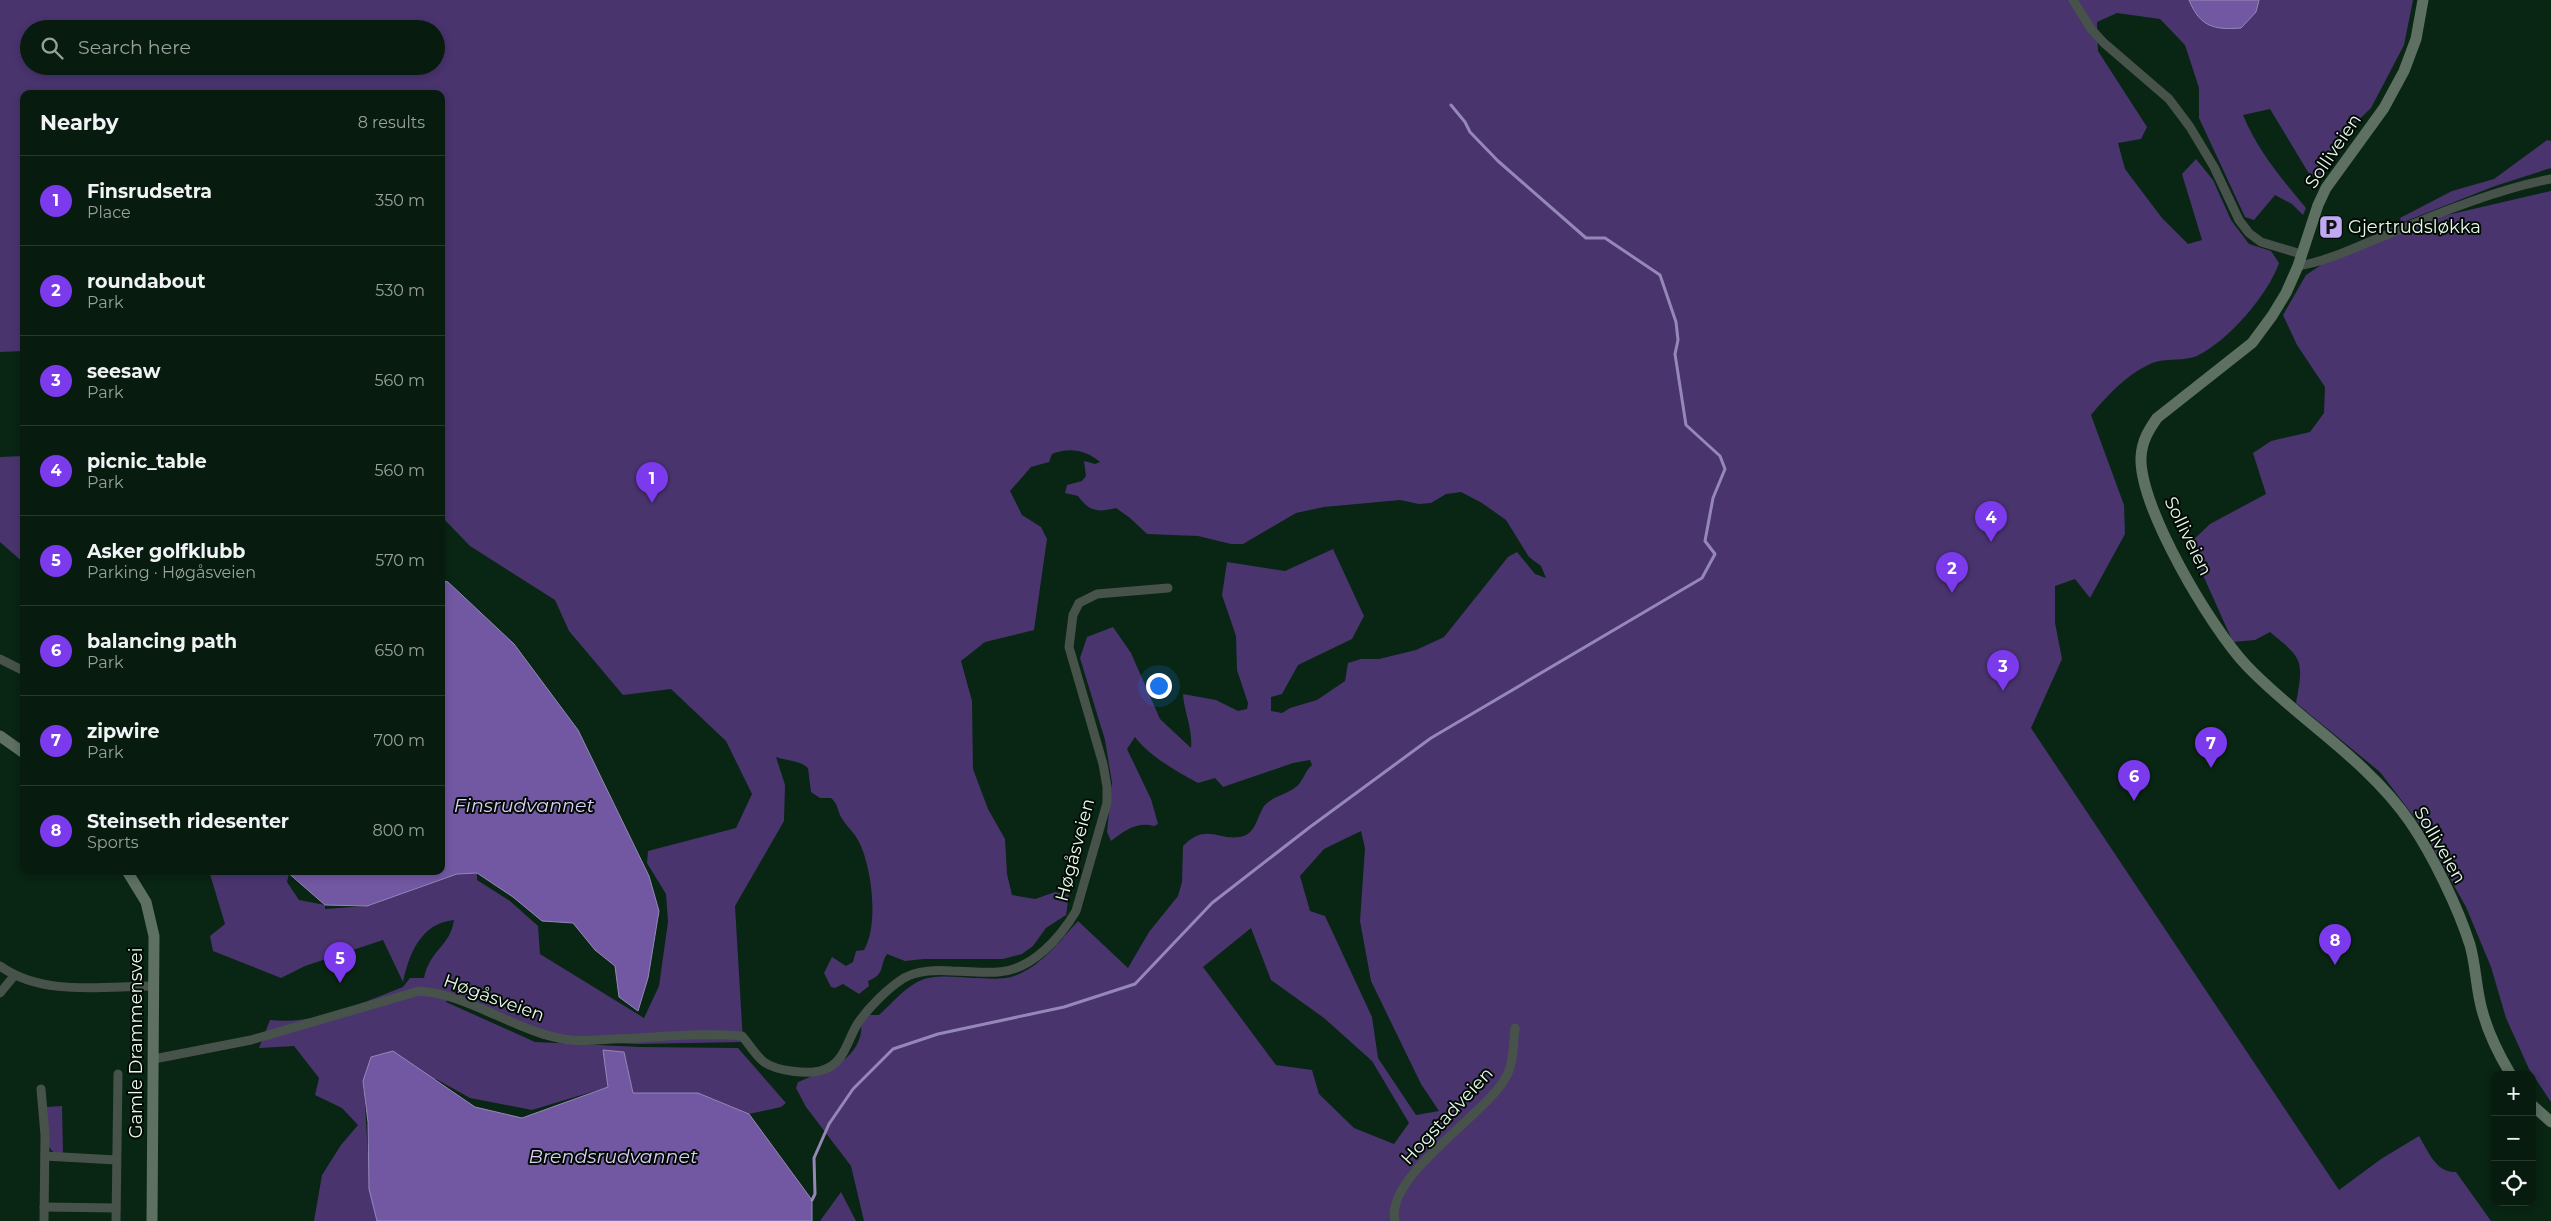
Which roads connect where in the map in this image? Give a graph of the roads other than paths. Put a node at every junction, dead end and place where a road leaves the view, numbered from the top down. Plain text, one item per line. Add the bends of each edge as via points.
1 (2073, 0) edge
2 (2423, 0) edge
3 (2551, 179) edge
4 (2302, 254) junction
5 (2298, 266) junction
6 (1168, 588) dead end
7 (0, 659) edge
8 (20, 669) edge
9 (0, 736) edge
10 (20, 750) edge
11 (130, 875) edge
12 (0, 966) edge
13 (14, 976) junction
14 (154, 986) junction
15 (0, 993) edge
16 (1515, 1028) dead end
17 (154, 1059) junction
18 (2509, 1071) edge
19 (118, 1074) dead end
20 (41, 1090) dead end
21 (2536, 1109) edge
22 (2551, 1122) edge
23 (45, 1156) junction
24 (116, 1160) junction
25 (44, 1207) junction
26 (116, 1208) junction
27 (44, 1221) edge
28 (116, 1221) edge
29 (152, 1221) edge
30 (1395, 1221) edge

1 - 4 street via 2091,29 2169,99 2214,167 2249,233 2261,242
2 - 4 street, Solliveien via 2416,39 2404,71 2384,108 2326,188
3 - 5 street via 2476,201 2351,251
4 - 5 street, Solliveien
5 - 18 street, Solliveien via 2286,293 2252,343 2157,418 2147,432 2141,458 2147,490 2168,543 2209,618 2230,646 2246,665 2375,782 2410,822 2456,910 2471,951 2488,1030
6 - 17 street, Høgåsveien via 1097,594 1079,603 1073,615 1069,647 1103,764 1107,803 1076,911 1053,942 1016,968 999,972 935,970 904,978 858,1024 840,1059 824,1070 804,1074 764,1063 742,1036 564,1039 437,992 419,991 251,1040
7 - 8 street
9 - 10 street
11 - 14 street, Gamle Drammensvei via 150,911 154,936
12 - 13 street
13 - 14 street via 45,985
13 - 15 street
14 - 17 street, Gamle Drammensvei
16 - 30 street, Hogstadveien via 1510,1064 1501,1085 1483,1106 1430,1153 1397,1197 1393,1213
17 - 29 street, Gamle Drammensvei
19 - 24 street
20 - 23 street
21 - 22 street
23 - 24 street
23 - 25 street
24 - 26 street
25 - 26 street
25 - 27 street
26 - 28 street

